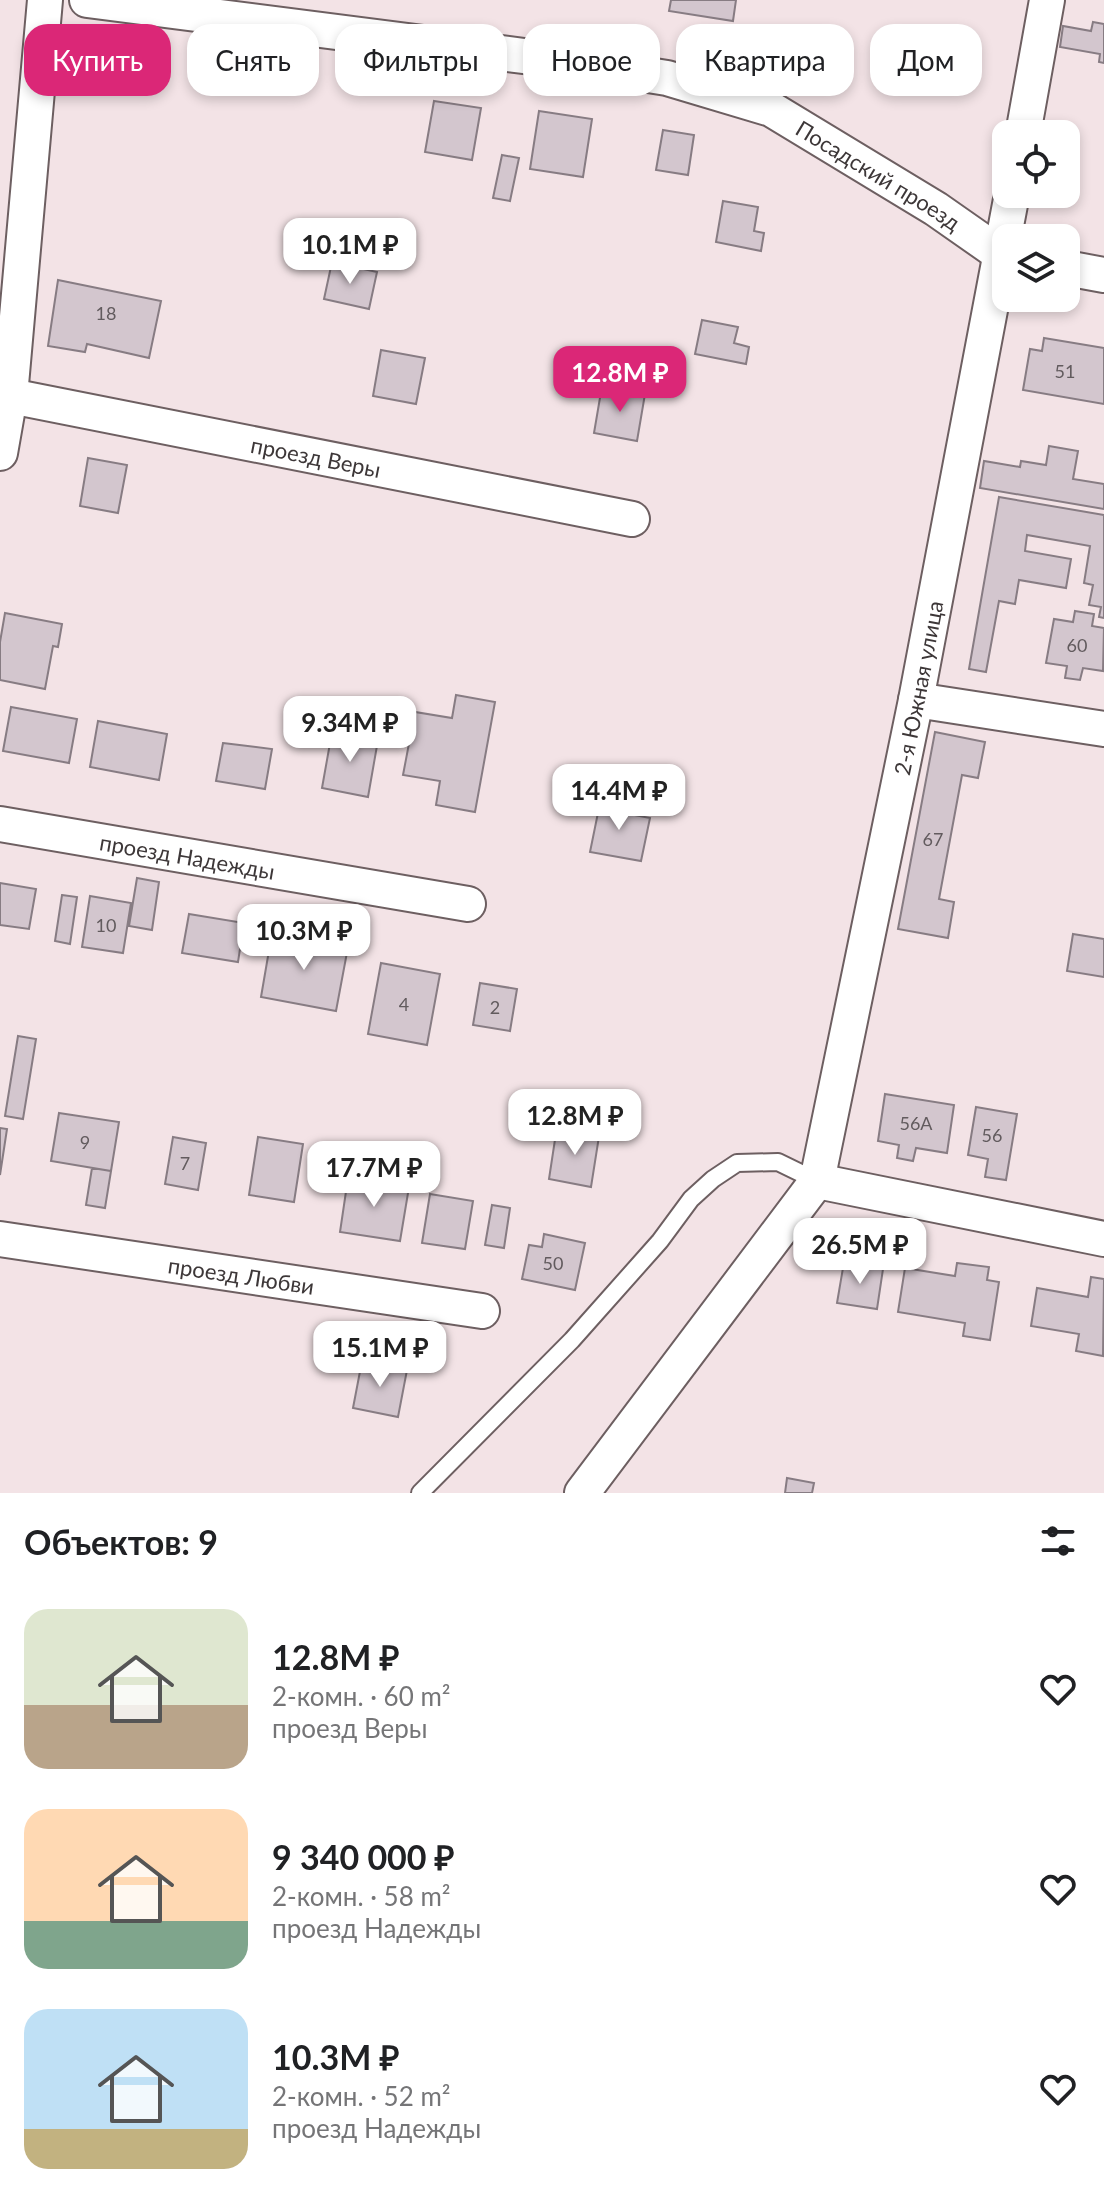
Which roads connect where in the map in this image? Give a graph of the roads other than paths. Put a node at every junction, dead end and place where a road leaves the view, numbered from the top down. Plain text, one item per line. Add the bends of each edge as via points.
1 (45, 0) edge
2 (87, 0) edge
3 (1047, 0) edge
4 (1026, 120) edge
5 (992, 250) edge
6 (1080, 271) edge
7 (1104, 275) edge
8 (992, 312) edge
9 (5, 395) edge
10 (0, 453) edge
11 (632, 519) dead end
12 (916, 700) junction
13 (1104, 729) edge
14 (0, 824) edge
15 (468, 904) dead end
16 (817, 1181) junction
17 (0, 1239) edge
18 (1104, 1239) edge
19 (482, 1311) dead end
20 (420, 1493) edge
21 (582, 1493) edge

1 - 9 street
2 - 5 street, Посадский проезд via 667,78 771,109 936,209
3 - 4 street
6 - 7 street
8 - 12 street, 2-я Южная улица
9 - 10 street
9 - 11 street, проезд Веры
12 - 13 street
12 - 16 street, 2-я Южная улица
14 - 15 street, проезд Надежды
16 - 18 street
16 - 20 lane via 778,1162 737,1163 713,1179 572,1340
16 - 21 street
17 - 19 street, проезд Любви

